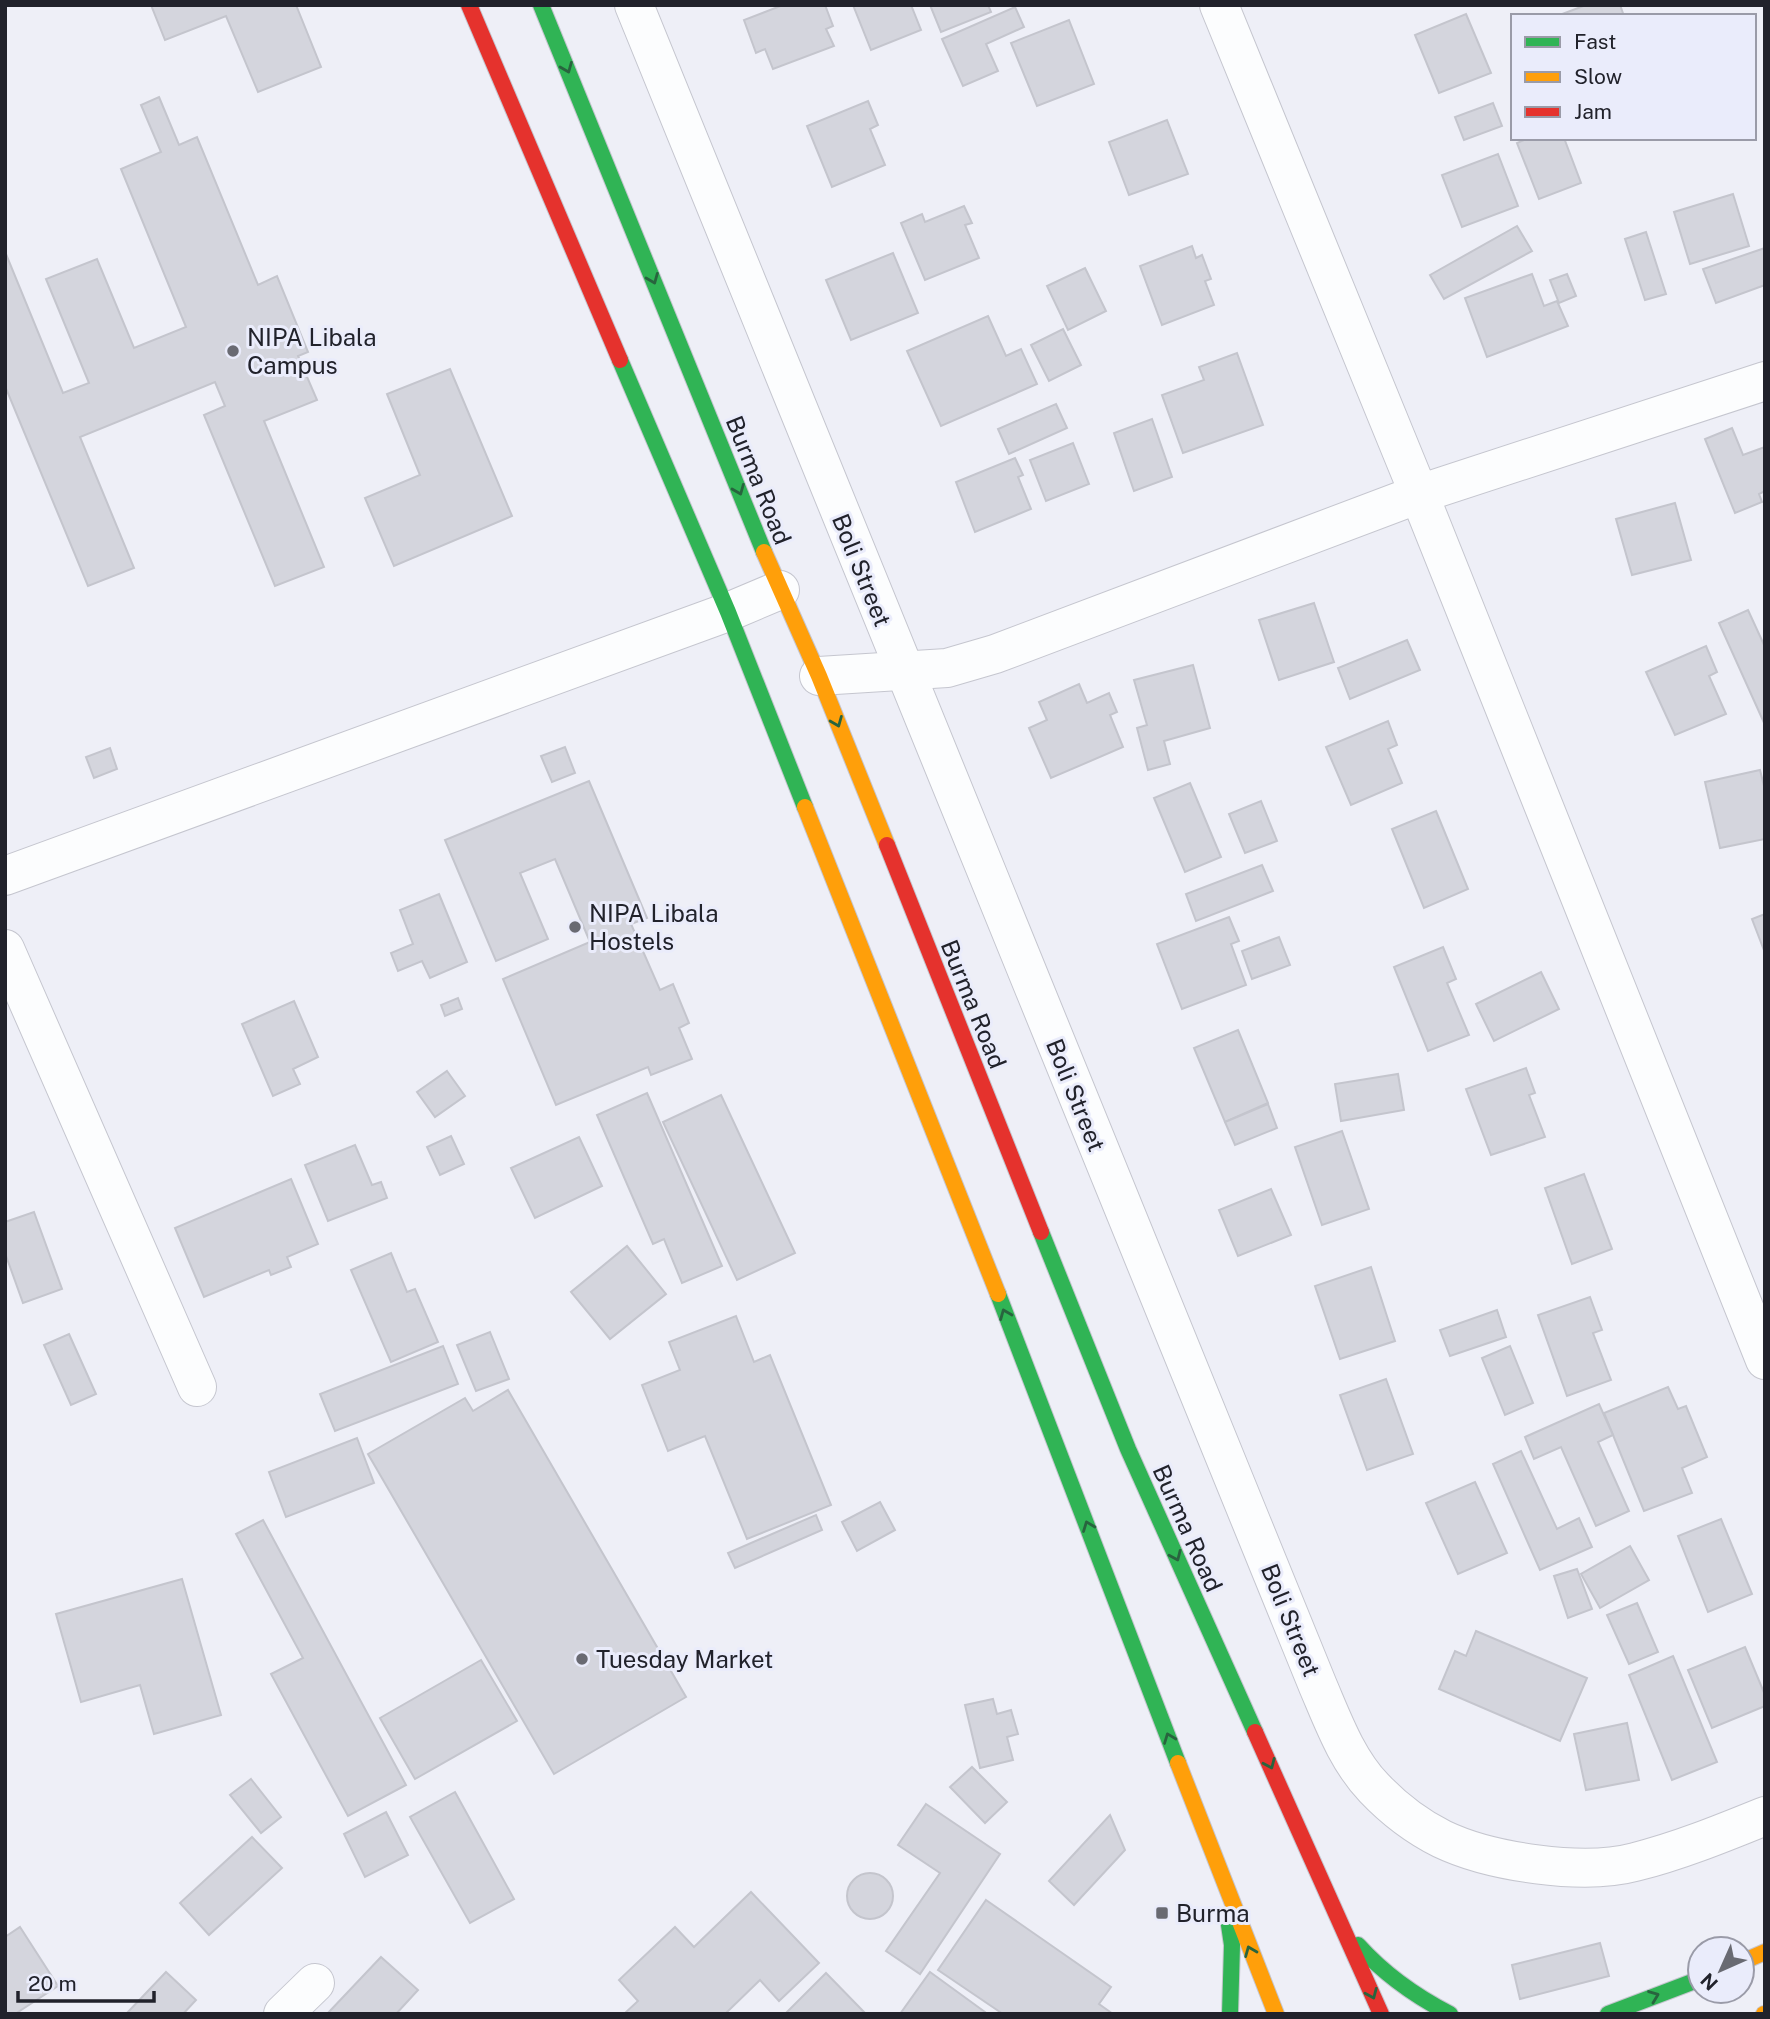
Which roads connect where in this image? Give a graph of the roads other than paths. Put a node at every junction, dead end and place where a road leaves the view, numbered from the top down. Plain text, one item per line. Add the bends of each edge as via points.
1 (469, 5) edge
2 (541, 5) edge
3 (634, 5) edge
4 (1219, 5) edge
5 (1765, 381) edge
6 (1419, 494) junction
7 (780, 590) junction
8 (728, 612) junction
9 (904, 671) junction
10 (819, 676) junction
11 (5, 876) edge
12 (5, 948) edge
13 (1765, 1360) edge
14 (197, 1387) dead end
15 (1765, 1816) edge
16 (1223, 1881) junction
17 (1343, 1927) junction
18 (315, 1983) dead end
19 (1686, 1984) edge
20 (283, 2014) edge
21 (1230, 2014) edge
22 (1276, 2014) edge
23 (1381, 2014) edge
24 (1450, 2014) edge
25 (1608, 2014) edge

1 - 8 main road
2 -> 7 main road, Burma Road
3 - 9 street, Boli Street
4 - 6 street
5 - 6 street
6 - 9 street via 995,654 947,668
6 - 13 street
7 - 8 street
7 - 10 main road, Burma Road
8 - 11 street
16 -> 8 main road via 1049,1423
9 - 10 street
9 - 15 street, Boli Street via 1318,1686 1345,1747 1373,1787 1402,1814 1443,1839 1545,1866 1633,1863
10 -> 17 main road, Burma Road via 1128,1449
12 - 14 street
16 - 21 main road via 1232,1945
22 -> 16 main road
17 -> 23 main road, Burma Road
17 - 24 main road via 1375,1966 1415,1996
18 - 20 street
25 -> 19 main road

